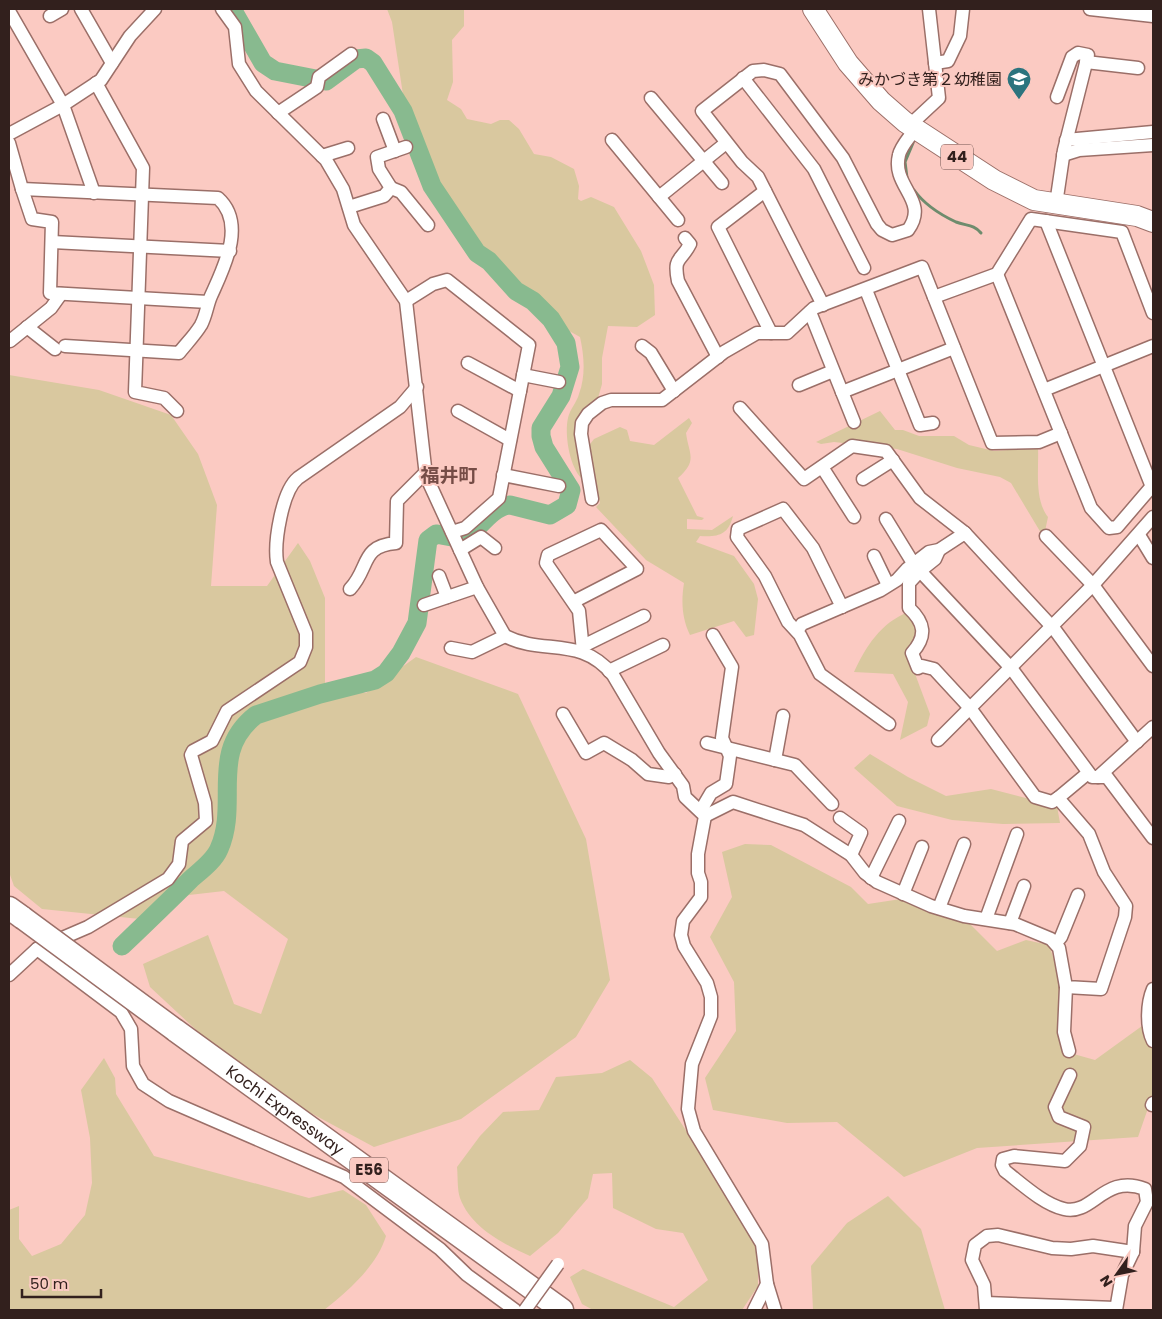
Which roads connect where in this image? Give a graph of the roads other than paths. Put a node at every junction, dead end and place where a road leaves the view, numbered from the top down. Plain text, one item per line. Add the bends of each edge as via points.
1 (62, 9) edge
2 (80, 9) edge
3 (222, 9) edge
4 (813, 9) edge
5 (963, 9) edge
6 (1090, 9) edge
7 (152, 10) edge
8 (928, 10) edge
9 (9, 11) edge
10 (50, 16) dead end
11 (1153, 16) edge
12 (351, 54) dead end
13 (1086, 62) junction
14 (112, 63) junction
15 (935, 63) junction
16 (1138, 68) dead end
17 (744, 78) junction
18 (96, 83) junction
19 (1057, 97) dead end
20 (651, 98) dead end
21 (64, 105) junction
22 (278, 113) junction
23 (383, 119) dead end
24 (913, 127) junction
25 (1153, 132) edge
26 (9, 134) edge
27 (612, 140) dead end
28 (1066, 140) junction
29 (726, 142) junction
30 (9, 143) edge
31 (1153, 145) edge
32 (348, 148) dead end
33 (1063, 155) junction
34 (322, 156) junction
35 (703, 161) junction
36 (722, 183) dead end
37 (391, 188) junction
38 (22, 189) junction
39 (765, 191) junction
40 (94, 193) junction
41 (142, 195) junction
42 (659, 197) junction
43 (349, 207) junction
44 (1051, 213) junction
45 (678, 220) dead end
46 (1152, 220) edge
47 (428, 225) dead end
48 (685, 238) dead end
49 (52, 242) junction
50 (140, 247) junction
51 (230, 251) junction
52 (864, 268) dead end
53 (997, 274) junction
54 (866, 290) junction
55 (62, 294) junction
56 (934, 297) junction
57 (138, 298) junction
58 (406, 301) junction
59 (208, 302) junction
60 (823, 305) junction
61 (810, 312) junction
62 (1153, 313) edge
63 (27, 328) junction
64 (771, 333) junction
65 (9, 340) edge
66 (642, 346) dead end
67 (1153, 346) edge
68 (954, 348) junction
69 (137, 350) junction
70 (718, 357) junction
71 (468, 363) dead end
72 (1104, 366) junction
73 (898, 370) junction
74 (833, 371) junction
75 (523, 375) junction
76 (559, 382) dead end
77 (799, 385) dead end
78 (417, 387) junction
79 (520, 390) junction
80 (1044, 390) junction
81 (674, 391) junction
82 (842, 392) junction
83 (740, 408) dead end
84 (458, 410) dead end
85 (177, 411) dead end
86 (854, 422) dead end
87 (933, 423) dead end
88 (1061, 433) junction
89 (510, 440) junction
90 (893, 460) junction
91 (822, 467) junction
92 (426, 472) junction
93 (503, 476) junction
94 (864, 478) dead end
95 (559, 486) dead end
96 (1153, 486) edge
97 (592, 499) dead end
98 (854, 517) dead end
99 (1153, 518) edge
100 (886, 519) dead end
101 (964, 533) junction
102 (1139, 535) junction
103 (1046, 536) dead end
104 (455, 540) junction
105 (495, 548) dead end
106 (874, 556) dead end
107 (1153, 558) edge
108 (917, 567) junction
109 (439, 576) dead end
110 (888, 585) junction
111 (1093, 585) junction
112 (477, 587) junction
113 (350, 589) dead end
114 (447, 597) junction
115 (573, 602) junction
116 (424, 605) dead end
117 (842, 607) junction
118 (644, 616) dead end
119 (1052, 627) junction
120 (797, 632) junction
121 (713, 635) dead end
122 (505, 636) junction
123 (663, 644) dead end
124 (451, 648) dead end
125 (583, 648) junction
126 (1153, 666) edge
127 (1011, 668) junction
128 (609, 671) junction
129 (970, 708) junction
130 (562, 714) dead end
131 (783, 716) dead end
132 (889, 724) dead end
133 (1148, 736) edge
134 (938, 740) dead end
135 (707, 743) dead end
136 (726, 748) junction
137 (775, 760) junction
138 (675, 774) junction
139 (1093, 775) junction
140 (1058, 798) junction
141 (832, 804) dead end
142 (703, 813) junction
143 (840, 818) dead end
144 (899, 821) dead end
145 (1017, 834) dead end
146 (1153, 838) edge
147 (964, 844) dead end
148 (922, 847) dead end
149 (851, 856) junction
150 (871, 878) junction
151 (1024, 886) dead end
152 (903, 894) junction
153 (1078, 895) dead end
154 (939, 908) junction
155 (15, 917) edge
156 (986, 919) junction
157 (1010, 923) junction
158 (1056, 943) junction
159 (37, 949) junction
160 (9, 974) edge
161 (1066, 987) junction
162 (1153, 988) edge
163 (173, 1033) junction
164 (1153, 1041) edge
165 (1068, 1050) dead end
166 (1070, 1075) dead end
167 (1133, 1252) junction
168 (558, 1264) dead end
169 (767, 1284) junction
170 (986, 1306) edge
171 (1116, 1309) edge
172 (515, 1310) edge
173 (525, 1310) edge
174 (547, 1310) edge
175 (562, 1310) edge
176 (754, 1310) edge
177 (775, 1310) edge

1 - 10 street
2 - 14 street
3 - 22 street via 235,27 239,64 256,91
4 - 24 main road, 44 via 862,82
5 - 15 street via 960,36 948,61
6 - 11 street
7 - 14 street
8 - 15 street
9 - 21 street
12 - 22 street
13 - 16 street
13 - 19 street via 1088,55 1078,53 1072,57
13 - 28 street
14 - 18 street
15 - 24 street via 940,98
17 - 24 street via 753,71 780,74 843,158 877,224 892,235 908,230 916,216 897,167 899,153
17 - 29 street via 702,111
17 - 52 street via 814,169
18 - 21 street
18 - 41 street via 143,168
20 - 35 street
21 - 26 street
21 - 40 street
22 - 34 street
23 - 37 street via 400,149 377,157
24 - 44 main road, 44
25 - 28 street
27 - 42 street
28 - 33 street
29 - 35 street
29 - 39 street via 758,177
30 - 38 street
31 - 33 street via 1080,150
32 - 34 street
33 - 44 street
34 - 43 street via 339,180
35 - 36 street
35 - 42 street
37 - 43 street via 384,196
37 - 47 street via 401,192
38 - 40 street
38 - 49 street via 32,219 52,222
39 - 60 street
39 - 64 street via 718,227
40 - 41 street
41 - 50 street
41 - 51 street via 218,198 223,202 230,222
42 - 45 street
43 - 58 street via 354,225
44 - 46 main road, 44 via 1137,216
44 - 53 street via 1031,219
44 - 62 street via 1122,232
44 - 72 street
48 - 70 street via 690,244 679,256 678,281
49 - 50 street
49 - 55 street via 50,293
50 - 51 street
50 - 57 street
51 - 59 street
53 - 56 street
53 - 80 street
54 - 56 street via 922,267
54 - 60 street
54 - 73 street
55 - 57 street
55 - 63 street
56 - 68 street
57 - 59 street
57 - 69 street
58 - 75 street via 440,280 461,282 490,315 530,345
58 - 78 street
59 - 69 street via 201,324 179,353
60 - 61 street
61 - 64 street via 787,333
61 - 74 street
63 - 65 street
63 - 69 street via 60,348
64 - 70 street via 757,333
66 - 81 street via 651,353
67 - 72 street
68 - 73 street
68 - 88 street via 992,443 1039,442
69 - 85 street via 136,392 164,398
70 - 81 street
71 - 79 street
72 - 80 street
72 - 96 street
73 - 82 street
73 - 87 street via 920,425
74 - 77 street
74 - 82 street
75 - 76 street
75 - 79 street
78 - 92 street
78 - 159 street via 400,407 298,478 287,492 275,552 306,633 306,647 300,662 227,711 212,741 193,751 191,755 205,803 206,821 182,841 179,864 168,879 96,923
79 - 89 street
80 - 88 street
81 - 97 street via 662,400 611,400 588,414 582,423 581,434
82 - 86 street
83 - 91 street via 804,479
84 - 89 street
88 - 96 street via 1091,508 1109,528 1117,527
89 - 93 street
90 - 91 street via 886,451 852,446
90 - 94 street
90 - 101 street via 920,498
91 - 98 street
92 - 104 street
92 - 113 street via 397,501 396,543 380,544 372,551
93 - 95 street
93 - 104 street via 496,500
99 - 102 street
100 - 108 street
101 - 108 street via 939,550 936,559
101 - 119 street
102 - 107 street
102 - 111 street
103 - 111 street
104 - 105 street via 481,537
104 - 112 street
106 - 110 street
108 - 110 street
108 - 127 street
108 - 129 street via 909,583 909,608 916,614 923,634 922,642 912,656 918,668 934,669
109 - 114 street
110 - 117 street
111 - 119 street
111 - 126 street
112 - 114 street
112 - 122 street
114 - 116 street
115 - 115 street via 546,563 548,555 601,530 638,569
115 - 125 street via 579,611
117 - 120 street via 802,624
117 - 120 street via 813,548 783,509 738,529 737,537 765,576 788,622
118 - 125 street
119 - 127 street
119 - 133 street
120 - 132 street via 820,674
121 - 136 street via 732,667 722,738
122 - 124 street via 472,652
122 - 125 street via 523,642
123 - 128 street
125 - 128 street
127 - 129 street
127 - 139 street
128 - 138 street
129 - 134 street
129 - 140 street via 1035,797 1052,802
130 - 138 street via 586,753 604,743 648,774
131 - 137 street
133 - 139 street
135 - 136 street
136 - 137 street
136 - 142 street via 730,756 726,784 711,793
137 - 141 street via 795,765
138 - 142 street via 683,786 685,797
139 - 140 street
139 - 146 street via 1107,777
140 - 161 street via 1089,834 1104,872 1126,906 1101,989
142 - 149 street via 733,802 804,825
142 - 169 street via 698,854 698,872 702,882 700,896 683,921 681,935 684,946 707,983 712,1016 692,1064 688,1109 694,1131 762,1244
143 - 149 street via 861,833
144 - 150 street
145 - 156 street
147 - 154 street
148 - 152 street
149 - 150 street
150 - 152 street
151 - 157 street
152 - 154 street
153 - 158 street
154 - 156 street
155 - 163 highway, Kochi Expressway / E56
156 - 157 street
157 - 158 street
158 - 161 street
159 - 160 street
159 - 172 street via 121,1012 131,1029 132,1066 143,1084 169,1101 344,1177
161 - 165 street via 1064,1032
162 - 164 street via 1149,1031
163 - 174 highway, Kochi Expressway / E56
163 - 175 highway, Kochi Expressway / E56
166 - 167 street via 1055,1107 1059,1117 1084,1127 1080,1146 1064,1161 1014,1156 1004,1159 1002,1165 1005,1171 1040,1198 1063,1209 1075,1210 1085,1206 1104,1191 1118,1186 1133,1184 1145,1189 1147,1202 1135,1226
167 - 170 street via 1092,1246 1052,1248 998,1235 986,1236 976,1245 972,1260 984,1285
167 - 171 street via 1122,1275
168 - 173 street, bridge
169 - 176 street
169 - 177 street
170 - 171 street

